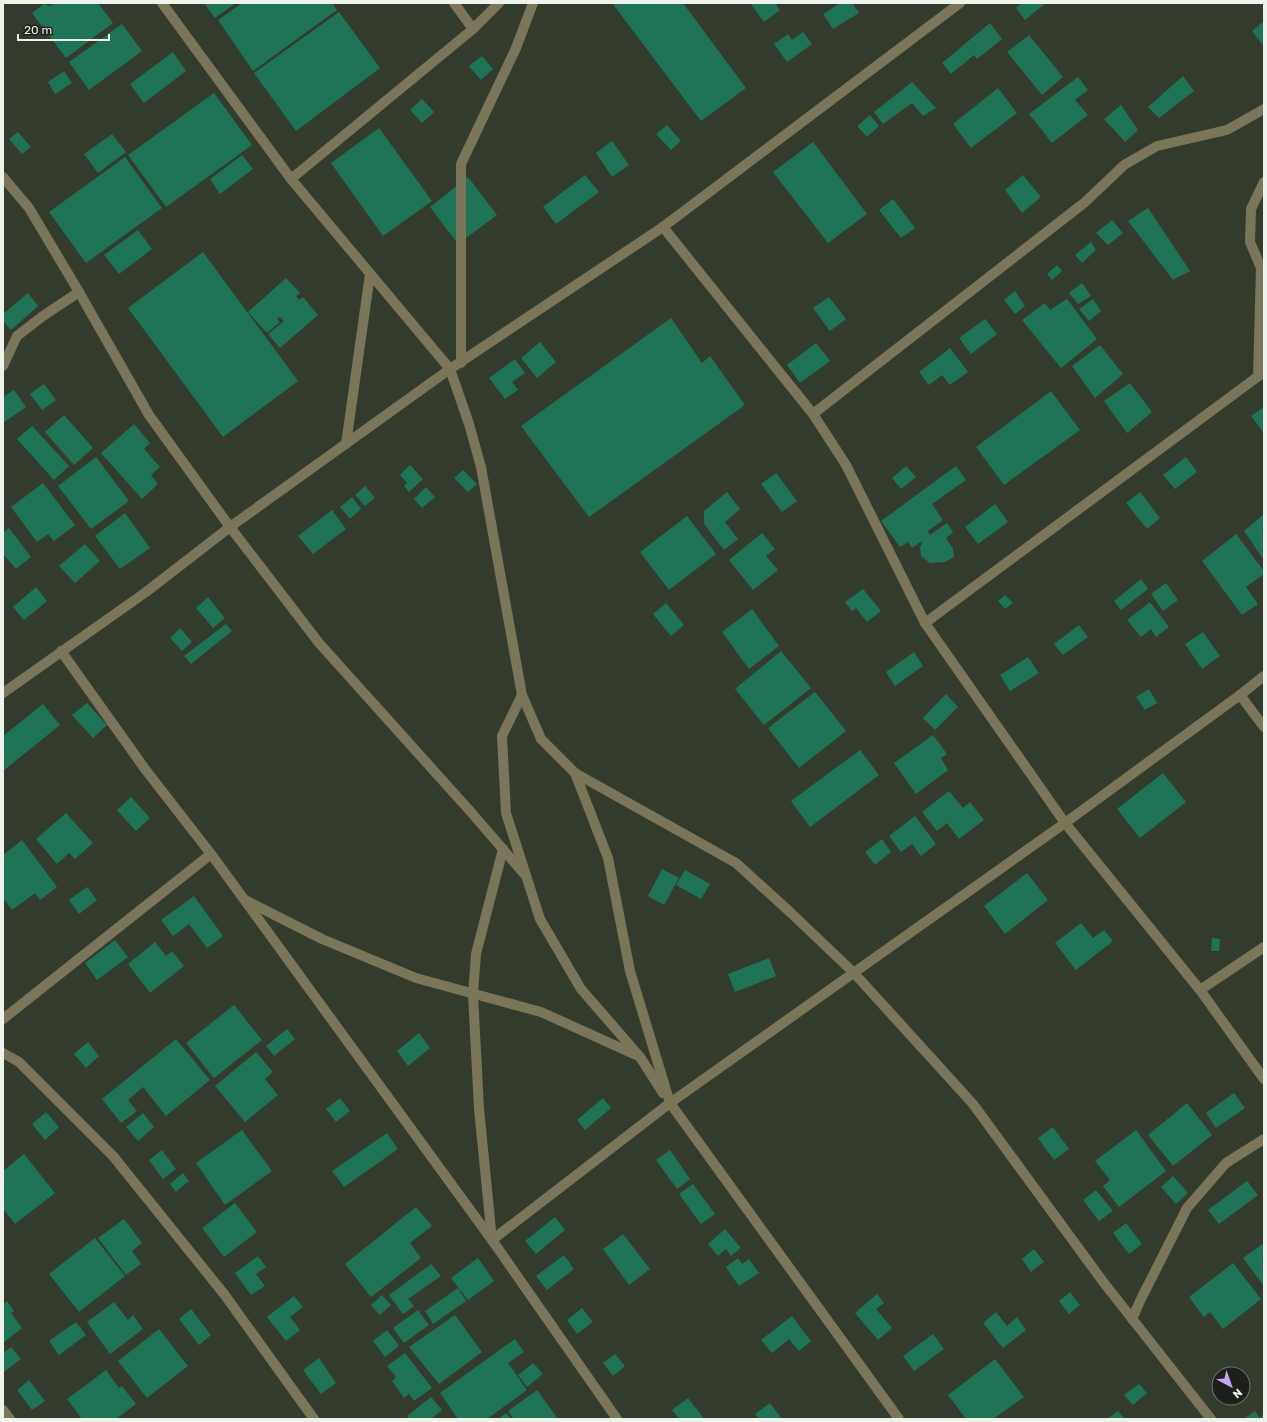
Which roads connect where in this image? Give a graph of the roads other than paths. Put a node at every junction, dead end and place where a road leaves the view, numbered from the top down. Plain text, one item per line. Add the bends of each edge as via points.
1 (162, 3) edge
2 (454, 3) edge
3 (499, 3) edge
4 (533, 3) edge
5 (960, 3) edge
6 (473, 29) junction
7 (1264, 109) edge
8 (3, 177) edge
9 (291, 179) junction
10 (1264, 182) edge
11 (663, 227) junction
12 (1262, 269) edge
13 (370, 274) junction
14 (80, 292) junction
15 (461, 363) junction
16 (3, 366) edge
17 (450, 369) junction
18 (1261, 374) edge
19 (813, 414) junction
20 (346, 444) junction
21 (230, 527) junction
22 (925, 623) junction
23 (61, 651) junction
24 (1264, 676) edge
25 (3, 693) edge
26 (522, 695) junction
27 (1240, 695) junction
28 (1264, 727) edge
29 (575, 773) junction
30 (1065, 823) junction
31 (503, 849) junction
32 (211, 854) junction
33 (526, 876) junction
34 (244, 900) junction
35 (1264, 947) edge
36 (854, 973) junction
37 (1200, 990) junction
38 (473, 994) junction
39 (3, 1019) edge
40 (3, 1053) edge
41 (640, 1057) junction
42 (1264, 1079) edge
43 (670, 1103) junction
44 (1264, 1139) edge
45 (492, 1240) junction
46 (1132, 1319) junction
47 (3, 1410) edge
48 (10, 1419) edge
49 (314, 1419) edge
50 (617, 1419) edge
51 (899, 1419) edge
52 (1211, 1419) edge

1 - 9 street
2 - 6 street
3 - 6 street
4 - 15 street via 516,48 461,164
5 - 11 street
6 - 9 street
7 - 19 street via 1227,130 1157,146 1124,165 1084,203
8 - 14 street via 29,208
9 - 13 street
10 - 12 street via 1251,209 1250,242
11 - 15 street
11 - 19 street
12 - 18 street
13 - 17 street
13 - 20 street
14 - 16 street via 17,336
14 - 21 street via 149,415
15 - 17 street
17 - 20 street
17 - 26 street via 481,467
18 - 22 street
19 - 22 street via 846,465
20 - 21 street
21 - 23 street via 146,592
21 - 31 street via 319,643
22 - 30 street
23 - 25 street
23 - 32 street via 145,769
24 - 27 street
26 - 29 street via 541,739
26 - 33 street via 502,736 506,813
27 - 28 street
27 - 30 street
29 - 36 street via 736,863
29 - 43 street via 608,858 630,971
30 - 36 street
30 - 37 street
31 - 33 street
31 - 38 street via 476,954
32 - 34 street
32 - 39 street
33 - 41 street via 540,919 581,989
34 - 38 street via 322,939 416,978
34 - 45 street
35 - 37 street
36 - 43 street
36 - 46 street via 973,1104
37 - 42 street
38 - 41 street via 541,1012
38 - 45 street via 479,1109
40 - 49 street via 19,1062 113,1156 224,1294
41 - 43 street
43 - 45 street
43 - 51 street
44 - 46 street via 1226,1162 1187,1208
45 - 50 street
46 - 52 street
47 - 48 street

